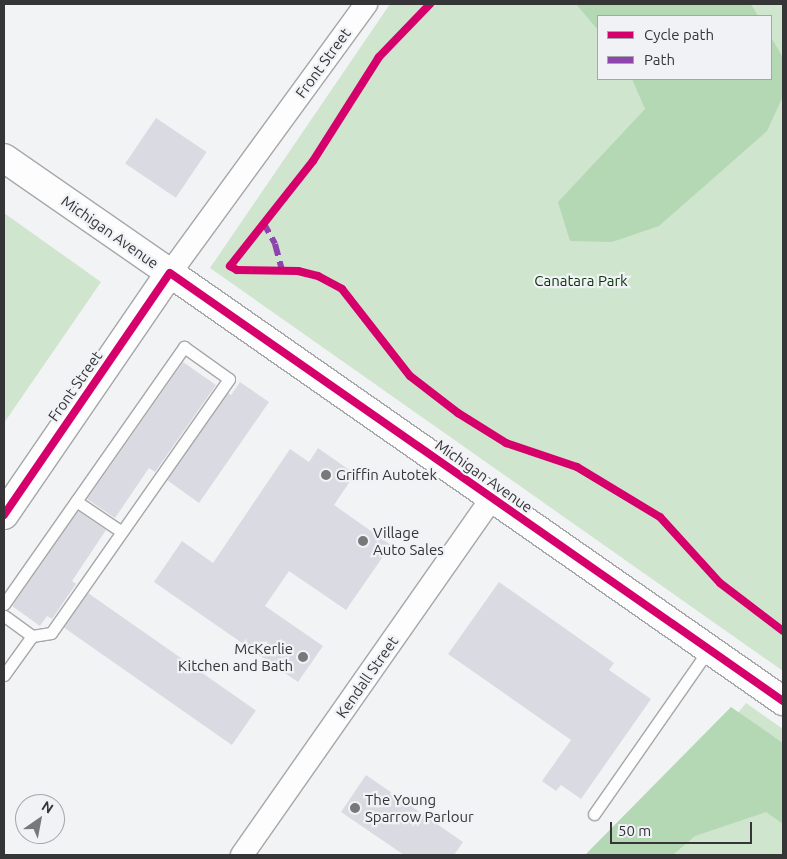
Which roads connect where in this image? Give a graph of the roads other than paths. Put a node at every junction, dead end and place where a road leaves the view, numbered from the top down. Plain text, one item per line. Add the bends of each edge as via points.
1 (366, 4) edge
2 (4, 158) edge
3 (170, 274) junction
4 (492, 498) junction
5 (76, 501) junction
6 (4, 515) edge
7 (122, 532) junction
8 (4, 604) edge
9 (4, 616) edge
10 (32, 636) junction
11 (709, 649) junction
12 (4, 675) edge
13 (783, 701) edge
14 (594, 814) dead end
15 (242, 855) edge

1 - 3 street, Front Street
2 - 3 main road, Michigan Avenue
3 - 4 main road, Michigan Avenue
3 - 6 main road, Front Street
4 - 11 main road, Michigan Avenue
4 - 15 street, Kendall Street
5 - 7 lane
5 - 7 lane via 184,347 229,379
5 - 8 lane
7 - 10 lane via 51,633
9 - 10 lane
10 - 12 lane
11 - 13 main road, Michigan Avenue
11 - 14 lane

